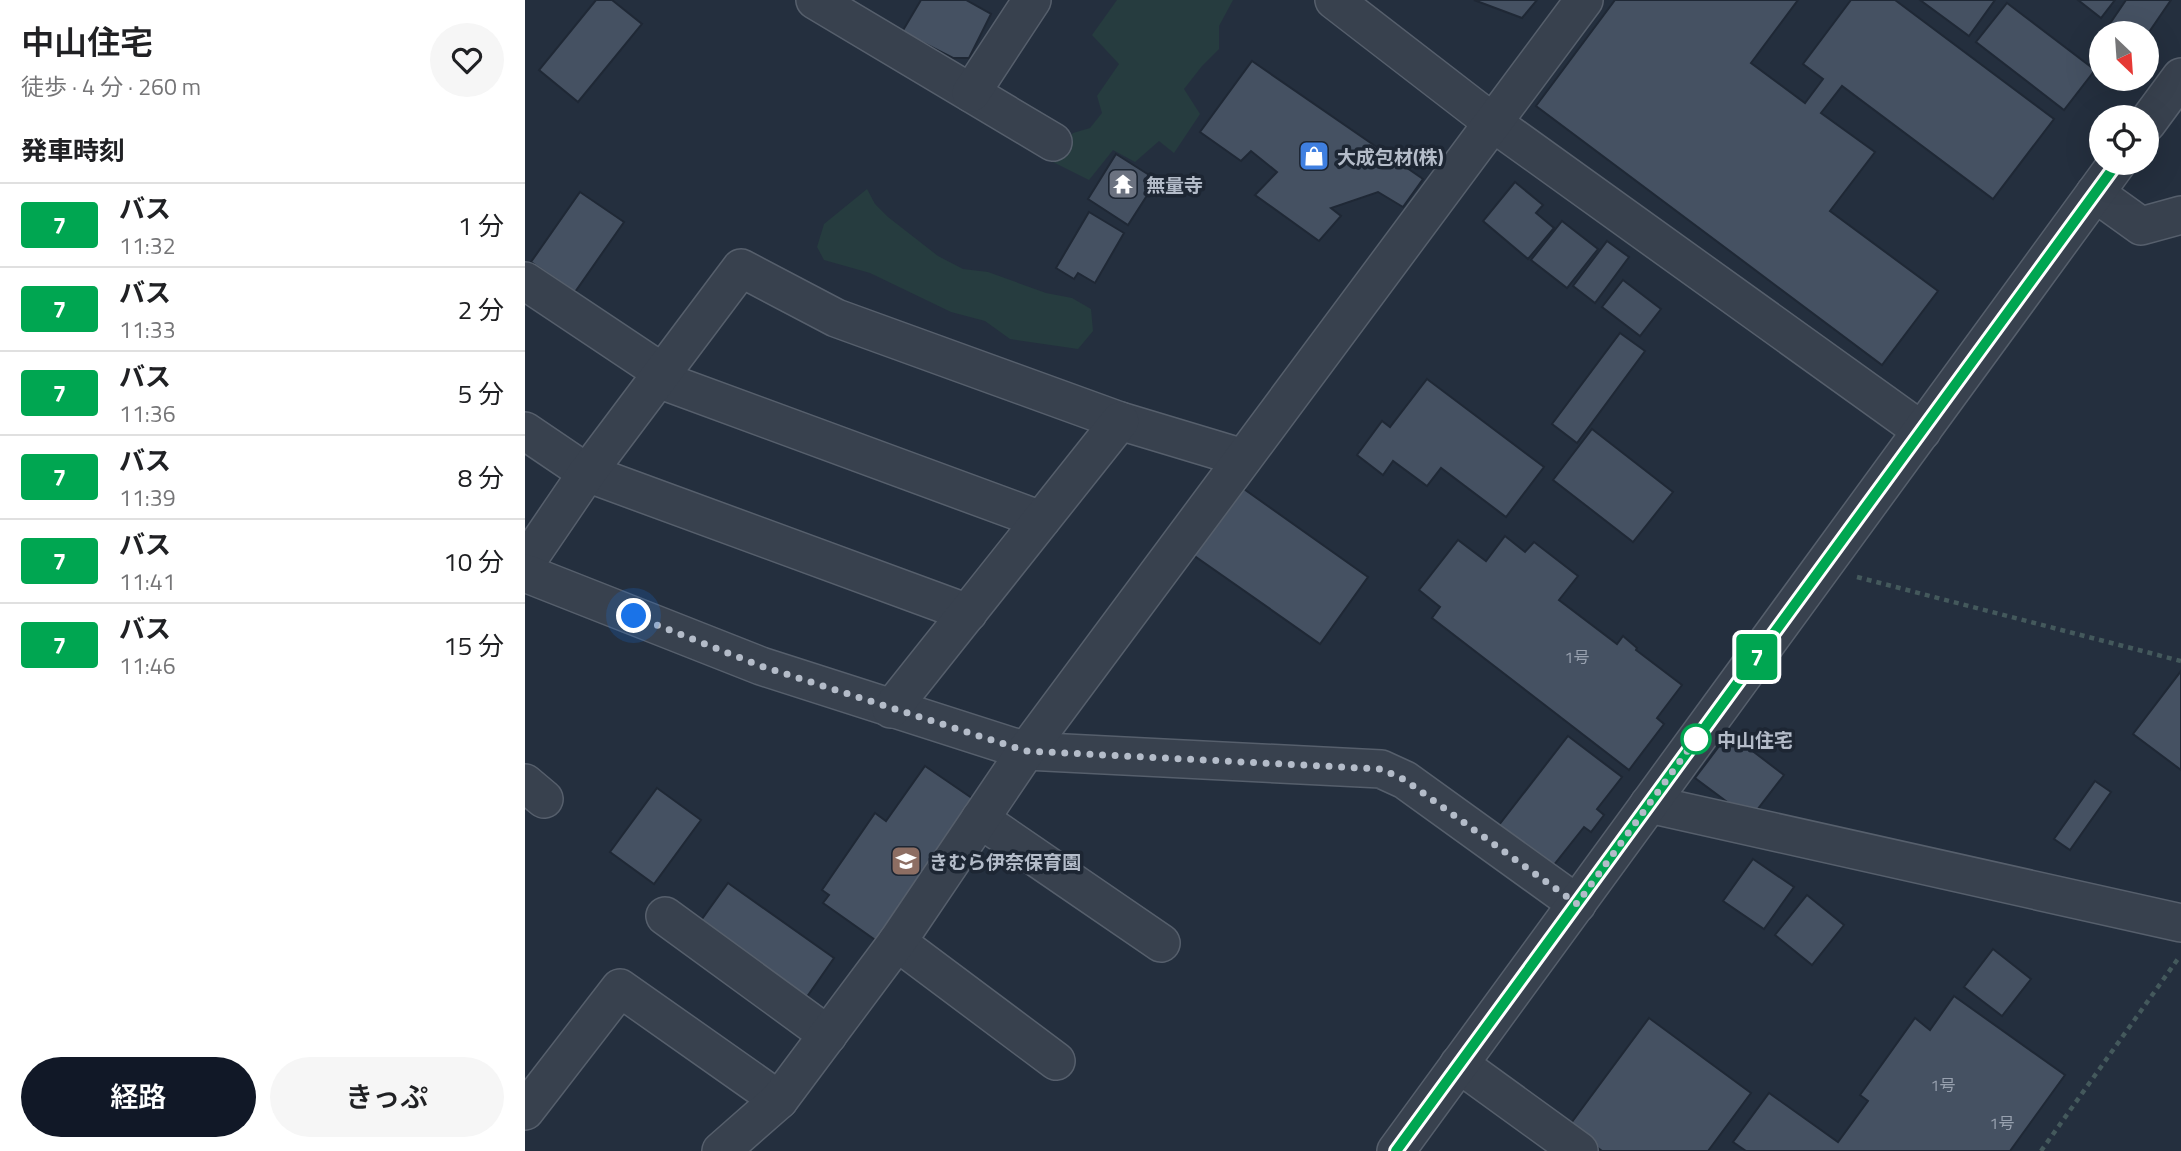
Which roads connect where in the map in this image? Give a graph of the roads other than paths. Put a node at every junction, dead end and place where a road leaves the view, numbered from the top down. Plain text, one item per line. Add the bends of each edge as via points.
1 (815, 0) edge
2 (1033, 0) edge
3 (1334, 0) edge
4 (1584, 0) edge
5 (2180, 82) edge
6 (971, 93) junction
7 (2159, 107) edge
8 (1492, 122) junction
9 (1053, 142) dead end
10 (2108, 175) edge
11 (2095, 192) junction
12 (2181, 215) edge
13 (525, 281) edge
14 (660, 376) junction
15 (1120, 421) junction
16 (525, 431) edge
17 (1922, 431) junction
18 (1243, 458) junction
19 (587, 473) junction
20 (1041, 520) junction
21 (525, 564) edge
22 (525, 573) edge
23 (968, 613) junction
24 (891, 709) junction
25 (1026, 751) junction
26 (1649, 804) junction
27 (980, 819) junction
28 (1577, 904) junction
29 (665, 916) dead end
30 (2181, 923) edge
31 (897, 942) junction
32 (1161, 943) dead end
33 (828, 1035) junction
34 (1056, 1061) dead end
35 (1459, 1064) junction
36 (779, 1100) junction
37 (525, 1111) edge
38 (721, 1151) edge
39 (1396, 1151) edge
40 (1579, 1151) edge

1 - 6 street
2 - 6 street
3 - 8 street
4 - 8 street
5 - 7 street
6 - 9 street
8 - 17 street
8 - 18 street
10 - 11 street
11 - 12 street via 2141,226
11 - 17 street
13 - 14 street
14 - 15 street via 741,268 836,318
14 - 19 street
14 - 20 street
15 - 18 street
15 - 20 street
16 - 19 street
17 - 26 street
18 - 25 street
19 - 21 street
19 - 23 street
20 - 23 street
22 - 24 street via 761,666
23 - 24 street
24 - 25 street
25 - 27 street
25 - 28 street via 1381,769 1405,780
26 - 28 street
26 - 30 street
27 - 31 street
27 - 32 street
28 - 35 street
29 - 33 street
31 - 33 street
31 - 34 street
33 - 36 street
35 - 39 street
35 - 40 street
36 - 37 street via 619,988
36 - 38 street

